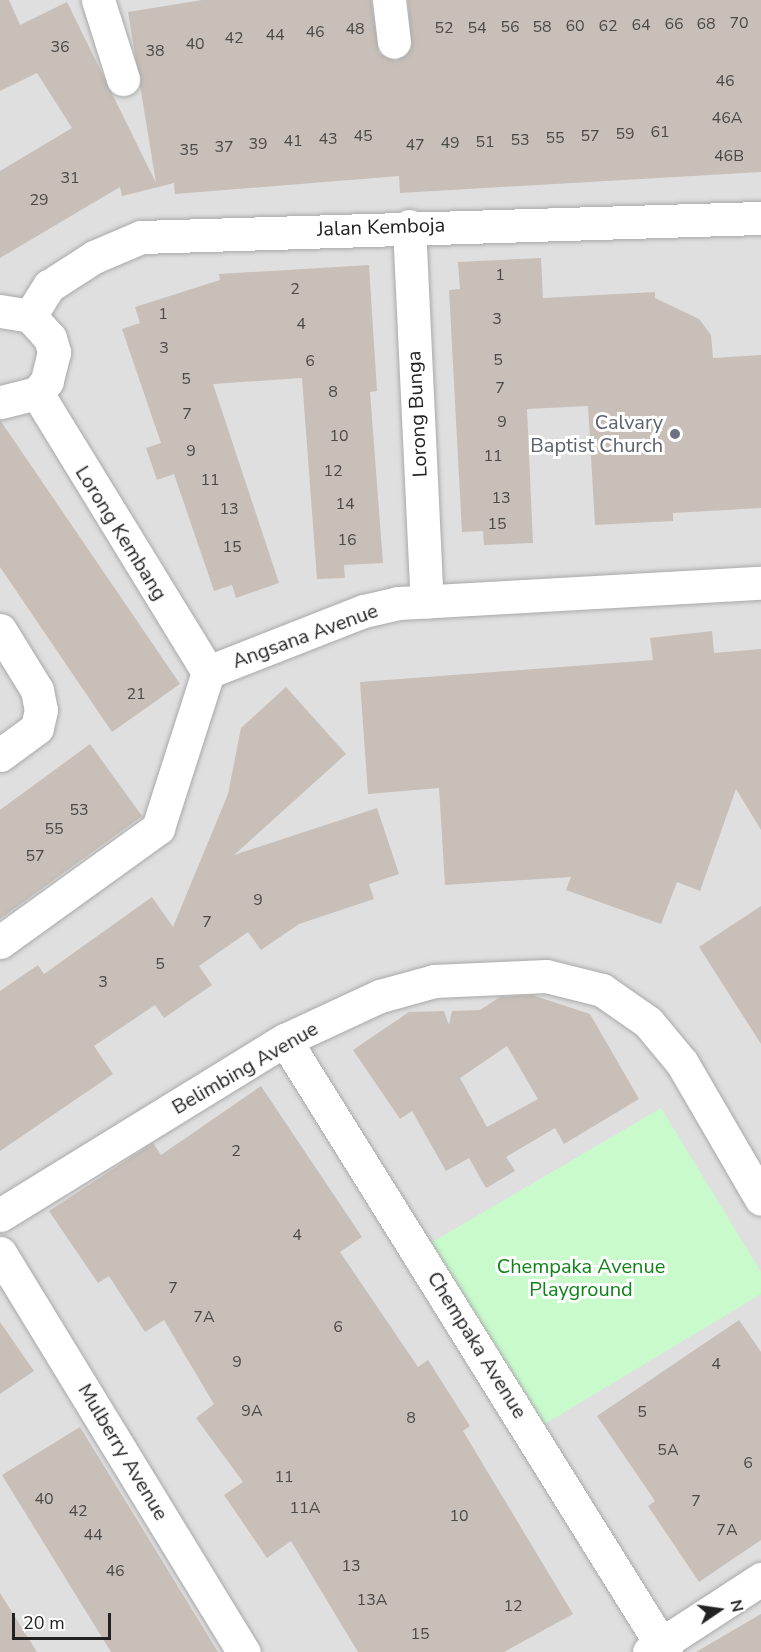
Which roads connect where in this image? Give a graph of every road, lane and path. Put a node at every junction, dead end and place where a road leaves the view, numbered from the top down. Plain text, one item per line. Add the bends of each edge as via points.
1 (98, 0) edge
2 (389, 0) edge
3 (394, 42) dead end
4 (123, 79) dead end
5 (761, 218) edge
6 (409, 226) junction
7 (15, 313) edge
8 (37, 393) junction
9 (0, 402) edge
10 (761, 583) edge
11 (427, 602) junction
12 (0, 630) edge
13 (208, 672) junction
14 (0, 755) edge
15 (0, 942) edge
16 (285, 1040) junction
17 (761, 1199) edge
18 (0, 1215) edge
19 (0, 1253) edge
20 (761, 1579) edge
21 (659, 1650) edge
22 (244, 1652) edge

1 - 4 street
2 - 3 street
5 - 6 street, Jalan Kemboja
6 - 7 street, Jalan Kemboja via 141,237 94,256
6 - 11 street, Lorong Bunga
7 - 8 street via 50,338 54,352 47,381
8 - 9 street
8 - 13 street, Lorong Kembang
10 - 11 street, Angsana Avenue
11 - 13 street, Angsana Avenue via 364,611
12 - 14 street via 37,690 41,710 37,728
13 - 15 street, Angsana Avenue via 158,828
16 - 17 street, Belimbing Avenue via 380,996 434,981 546,976 602,990 648,1022 675,1054
16 - 18 street, Belimbing Avenue
16 - 21 street, Chempaka Avenue
19 - 22 street, Mulberry Avenue
20 - 21 street

